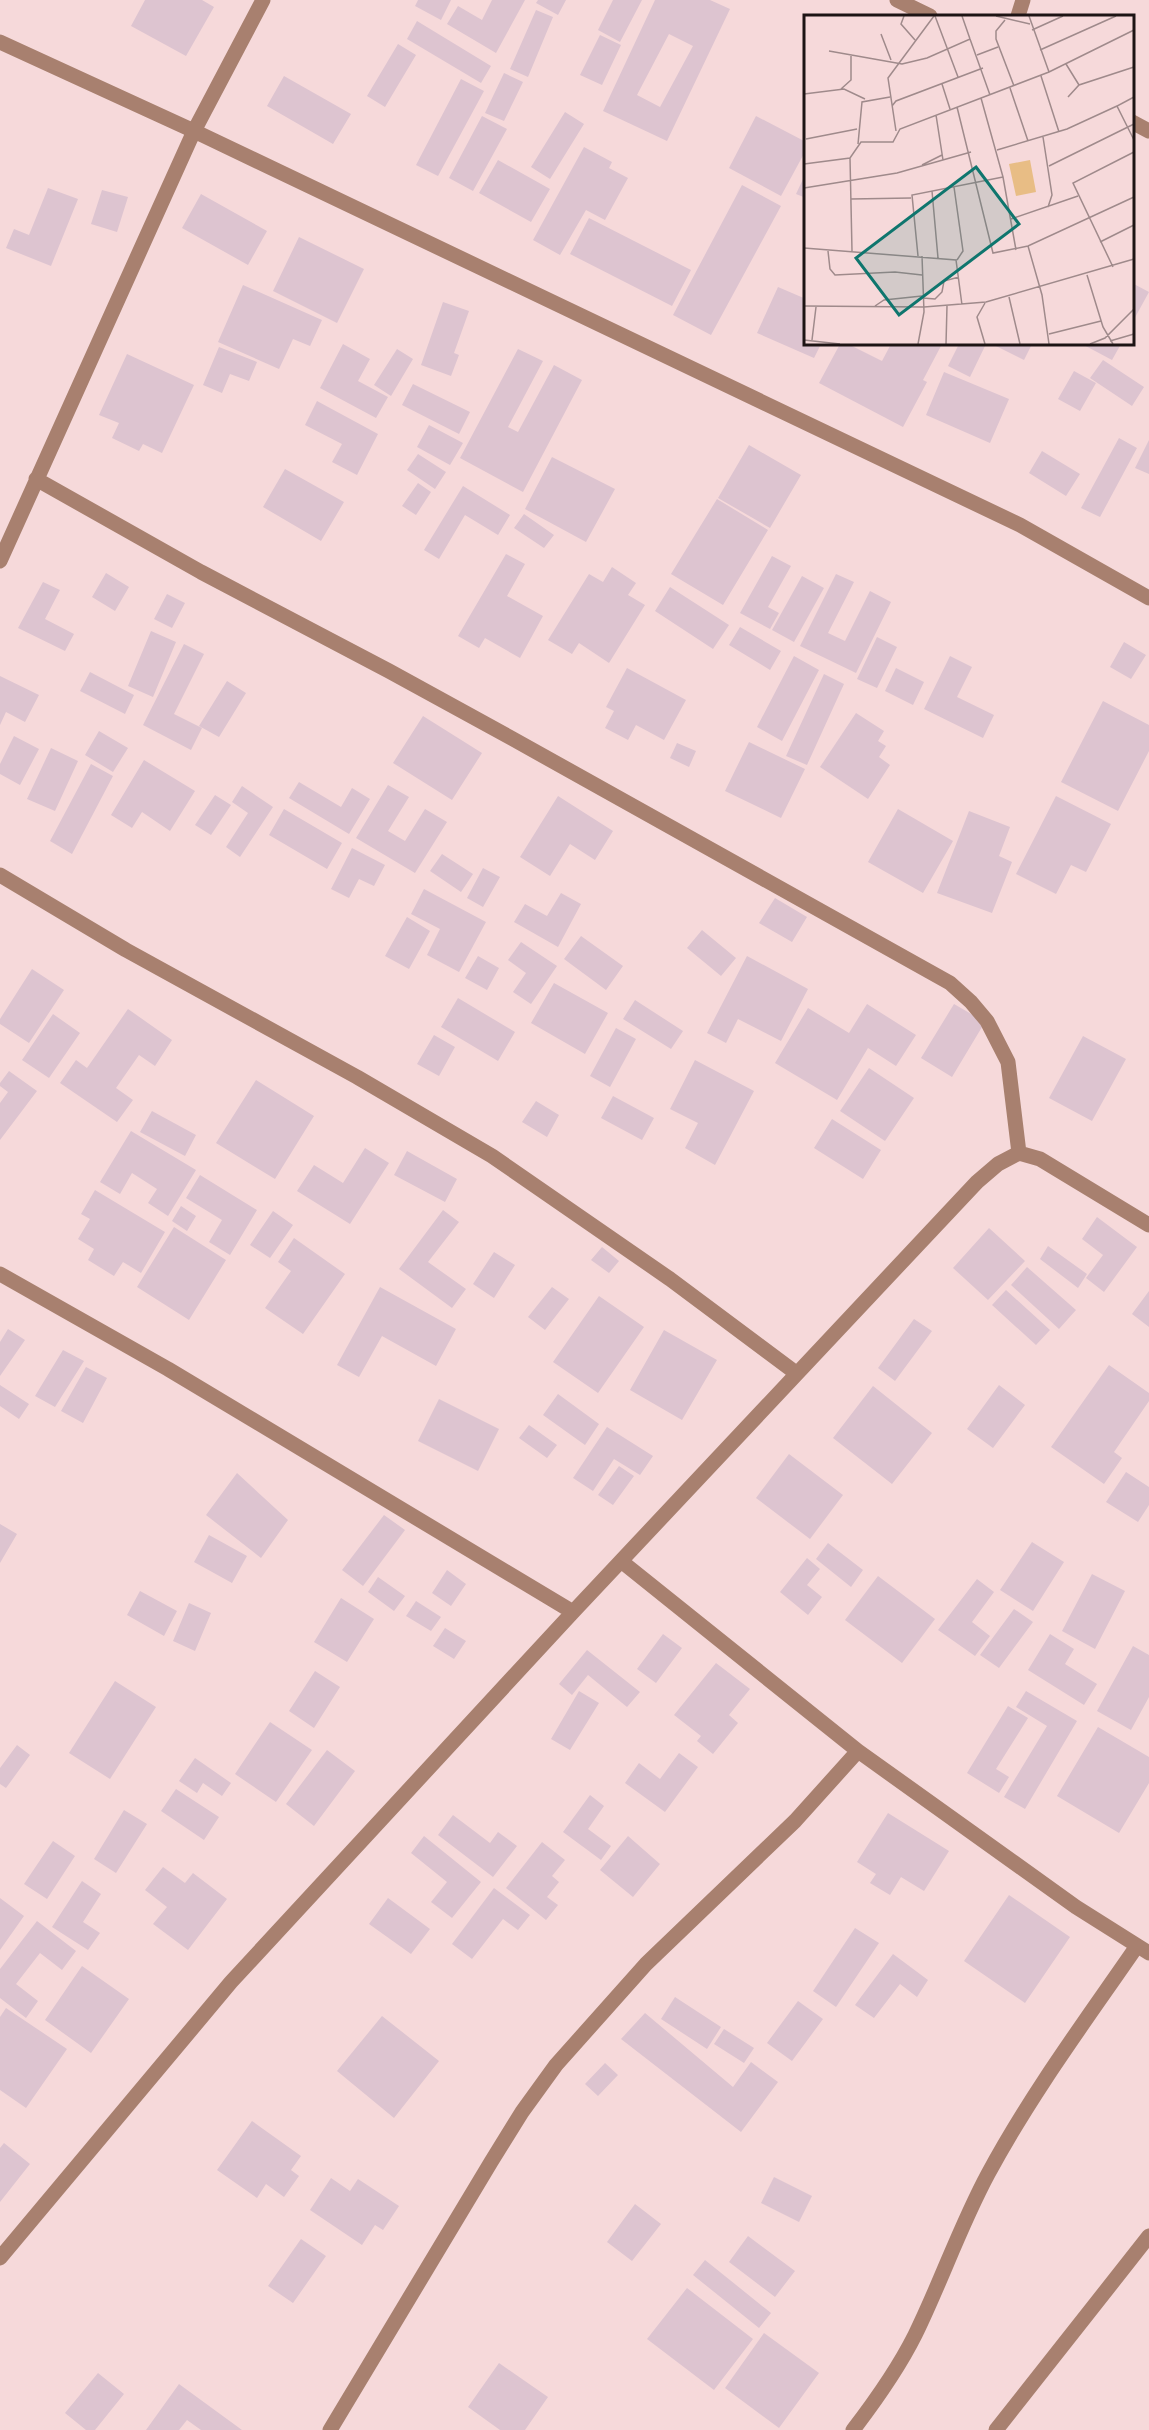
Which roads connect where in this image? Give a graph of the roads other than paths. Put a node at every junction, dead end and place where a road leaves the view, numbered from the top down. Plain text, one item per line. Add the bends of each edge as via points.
1 (263, 0) edge
2 (897, 0) edge
3 (1023, 0) edge
4 (928, 15) edge
5 (1018, 15) edge
6 (0, 42) edge
7 (1134, 123) edge
8 (194, 131) junction
9 (1149, 131) edge
10 (36, 479) junction
11 (0, 561) edge
12 (1149, 598) edge
13 (0, 875) edge
14 (1019, 1153) junction
15 (1149, 1225) edge
16 (0, 1274) edge
17 (796, 1373) junction
18 (621, 1561) junction
19 (573, 1612) junction
20 (858, 1751) junction
21 (1143, 1949) edge
22 (1149, 2236) edge
23 (0, 2258) edge
24 (330, 2430) edge
25 (853, 2430) edge
26 (996, 2430) edge

1 - 8 street
2 - 4 street
3 - 5 street
6 - 8 street
7 - 9 street
8 - 10 street
8 - 12 street via 1020,525
10 - 11 street
10 - 14 street via 950,983 987,1022 1008,1062
13 - 17 street via 492,1156 670,1279
14 - 15 street via 1040,1159
14 - 17 street via 977,1182
16 - 19 street via 168,1369
17 - 18 street
18 - 19 street
18 - 20 street
19 - 23 street via 231,1982
20 - 21 street via 1076,1907
20 - 24 street via 795,1821 646,1964 556,2065 491,2162
21 - 25 street via 1015,2127 965,2219 914,2337 881,2394
22 - 26 street

